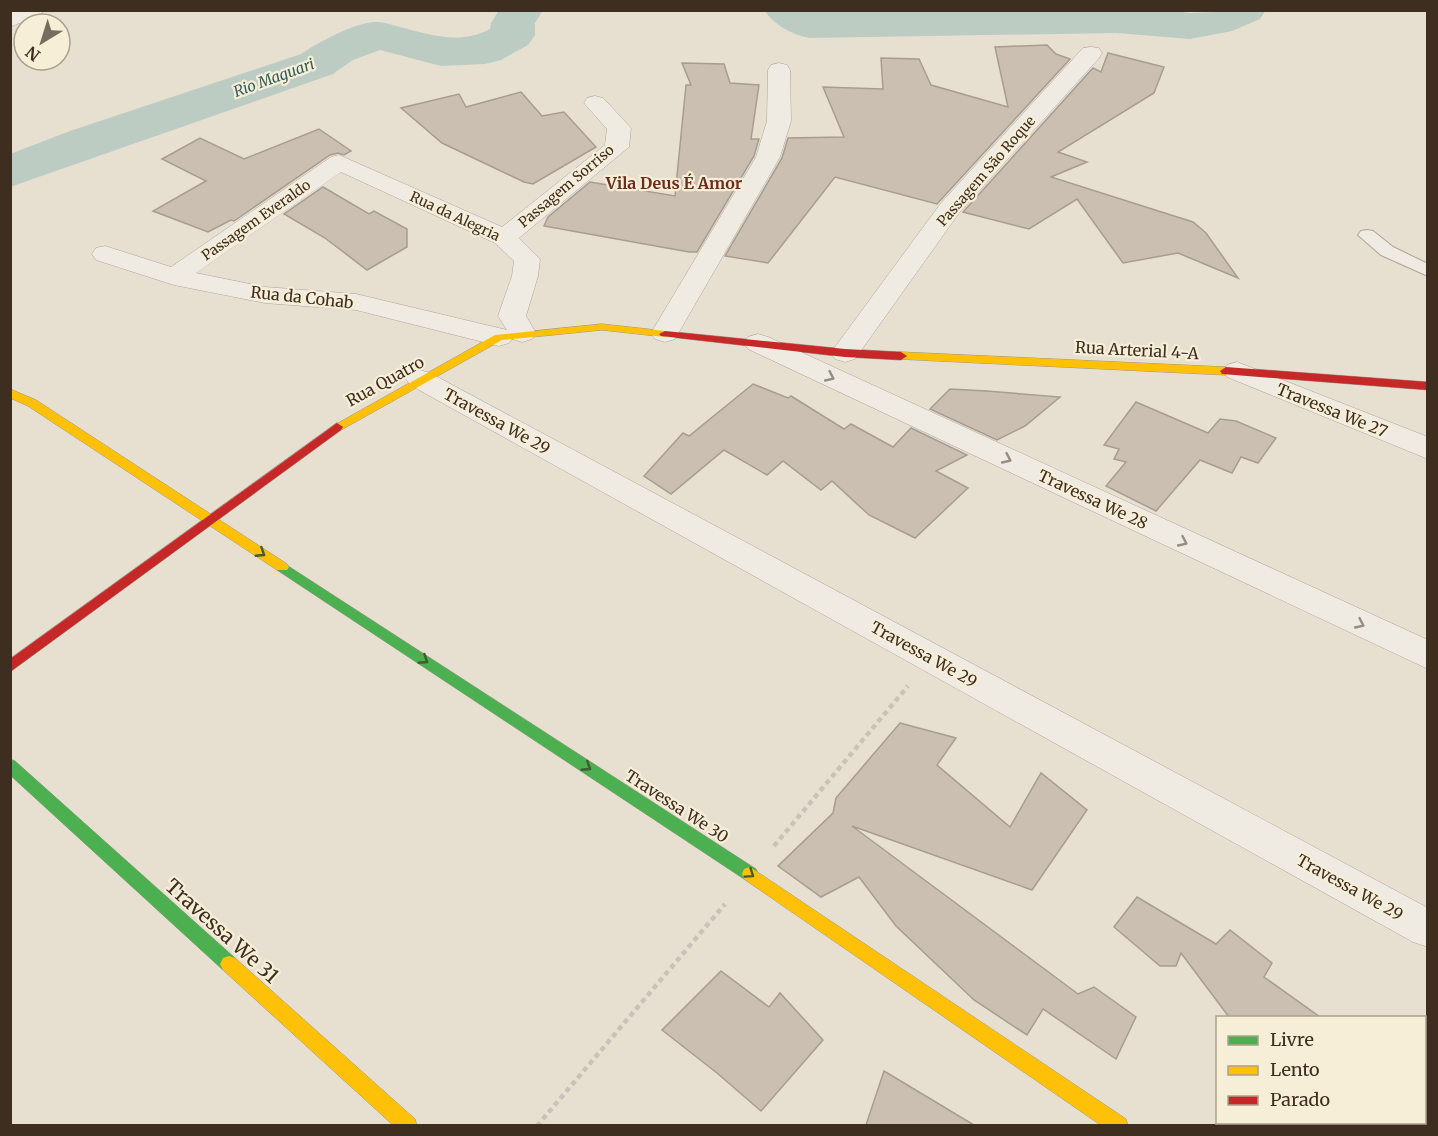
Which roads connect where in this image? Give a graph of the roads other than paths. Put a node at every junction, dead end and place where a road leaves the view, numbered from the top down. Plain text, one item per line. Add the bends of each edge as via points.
1 (34, 10) edge
2 (10, 21) edge
3 (1091, 53) dead end
4 (779, 70) dead end
5 (595, 103) dead end
6 (339, 162) joint
7 (1367, 235) dead end
8 (504, 238) junction
9 (105, 254) dead end
10 (1428, 271) edge
11 (174, 277) junction
12 (665, 333) junction
13 (510, 335) junction
14 (758, 343) junction
15 (845, 353) junction
16 (1237, 372) junction
17 (420, 379) junction
18 (1428, 386) edge
19 (10, 393) edge
20 (1428, 449) edge
21 (212, 521) junction
22 (1428, 656) edge
23 (10, 666) edge
24 (10, 765) edge
25 (1428, 929) edge
26 (408, 1125) edge
27 (1119, 1125) edge

1 - 2 street
3 - 15 street, Passagem São Roque via 950,208
4 - 12 street via 779,121 768,157
5 - 8 street, Passagem Sorriso via 619,128 617,147
6 - 8 street, Rua da Alegria
6 - 11 street, Passagem Everaldo
7 - 10 lane via 1387,251
8 - 13 street, Rua da Alegria via 527,259
9 - 11 street, Rua da Cohab
11 - 13 street, Rua da Cohab via 265,295 356,302
12 - 13 main road, Rua Quatro via 602,327
12 - 14 main road, Rua Quatro
13 - 17 main road, Rua Quatro
14 - 15 main road, Rua Quatro
14 -> 22 street, Travessa We 28
15 - 16 main road, Rua Arterial 4-A
16 - 18 main road, Rua Arterial 4-A
16 - 20 street, Travessa We 27
17 - 21 main road, Rua Quatro via 343,423
17 - 25 street, Travessa We 29
19 - 21 main road, Travessa We 30 via 32,403
21 - 23 main road, Rua Quatro
21 -> 27 main road, Travessa We 30 via 750,874
24 - 26 main road, Travessa We 31

